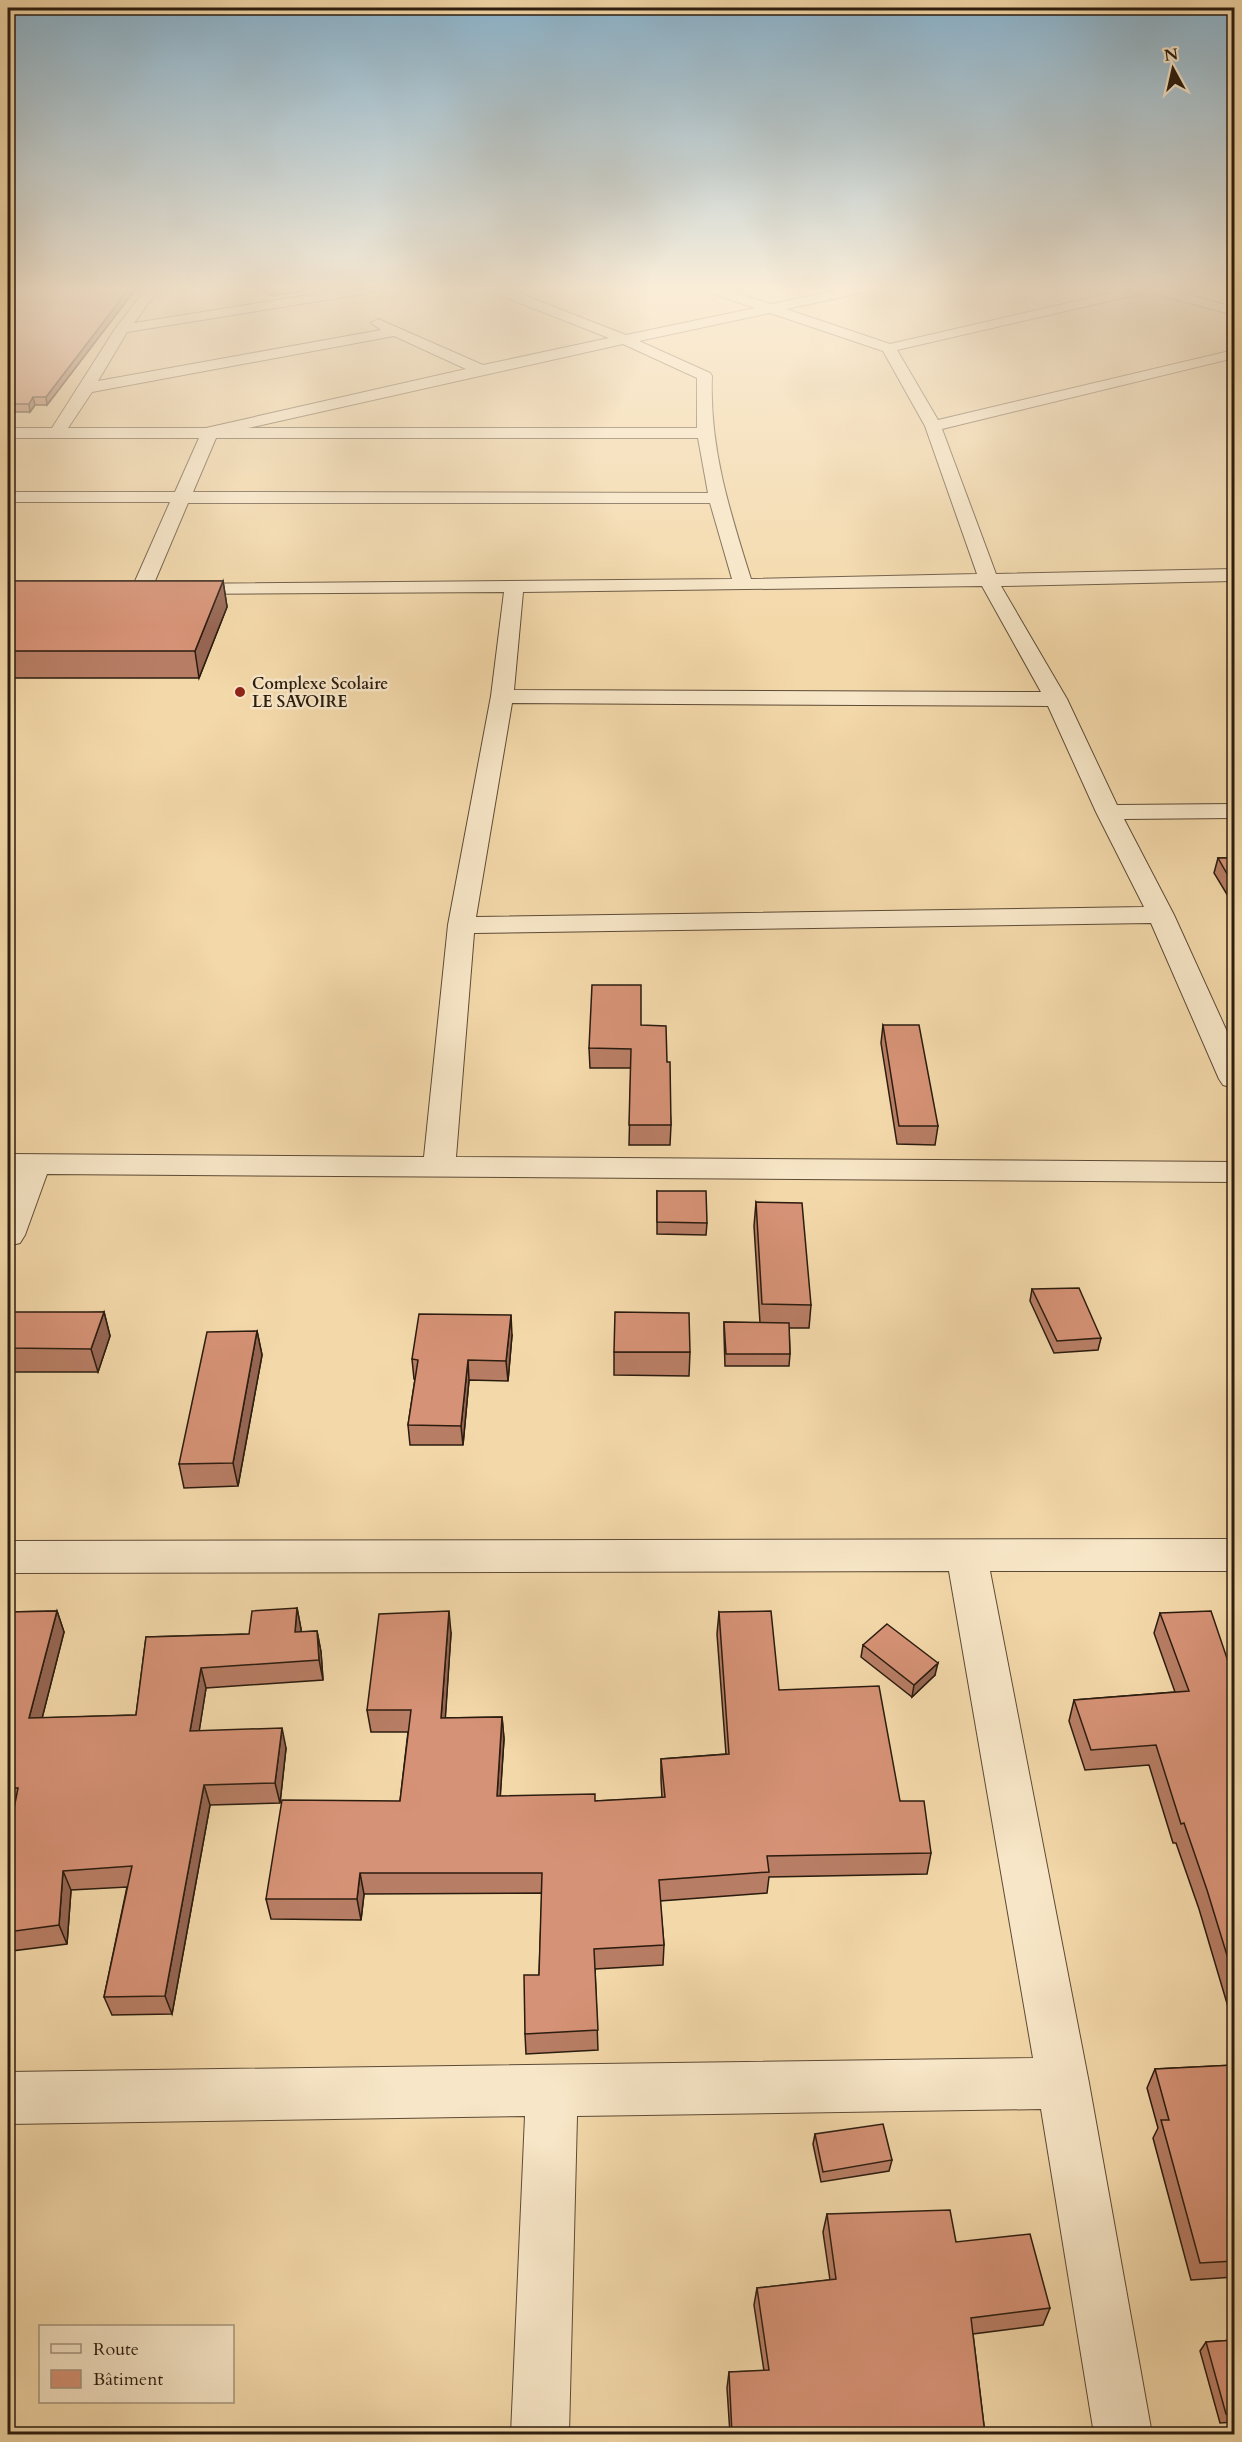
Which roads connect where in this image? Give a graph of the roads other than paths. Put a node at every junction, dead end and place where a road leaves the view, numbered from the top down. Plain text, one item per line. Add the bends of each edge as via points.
1 (79, 400) edge
2 (348, 400) edge
3 (705, 400) edge
4 (918, 400) edge
5 (1042, 400) edge
6 (933, 426) junction
7 (210, 432) junction
8 (8, 433) edge
9 (57, 433) junction
10 (704, 433) junction
11 (8, 497) edge
12 (180, 498) junction
13 (718, 498) junction
14 (1234, 575) edge
15 (988, 579) junction
16 (743, 585) junction
17 (514, 586) junction
18 (120, 588) edge
19 (142, 588) junction
20 (502, 696) junction
21 (1056, 699) junction
22 (1234, 811) edge
23 (1108, 812) junction
24 (1161, 915) junction
25 (461, 925) junction
26 (1234, 1079) edge
27 (21, 1164) edge
28 (439, 1167) junction
29 (1234, 1172) edge
30 (8, 1235) edge
31 (1234, 1555) edge
32 (8, 1557) edge
33 (967, 1557) junction
34 (1063, 2083) junction
35 (552, 2090) junction
36 (8, 2098) edge
37 (540, 2434) edge
38 (1123, 2434) edge

1 - 9 street
2 - 7 street
3 - 10 street
4 - 6 street
5 - 6 street
6 - 15 street
7 - 9 street
7 - 10 street
7 - 12 street
8 - 9 street
10 - 13 street
11 - 12 street
12 - 13 street
12 - 19 street
13 - 16 street
14 - 15 street
15 - 16 street
15 - 21 street
16 - 17 street
17 - 19 street
17 - 20 street
18 - 19 street
20 - 21 street
20 - 25 street
21 - 23 street
22 - 23 street
23 - 24 street
24 - 25 street
24 - 26 street
25 - 28 street
27 - 28 street
27 - 30 street
28 - 29 street
31 - 33 street
32 - 33 street
33 - 34 street
34 - 35 street
34 - 38 street
35 - 36 street
35 - 37 street

